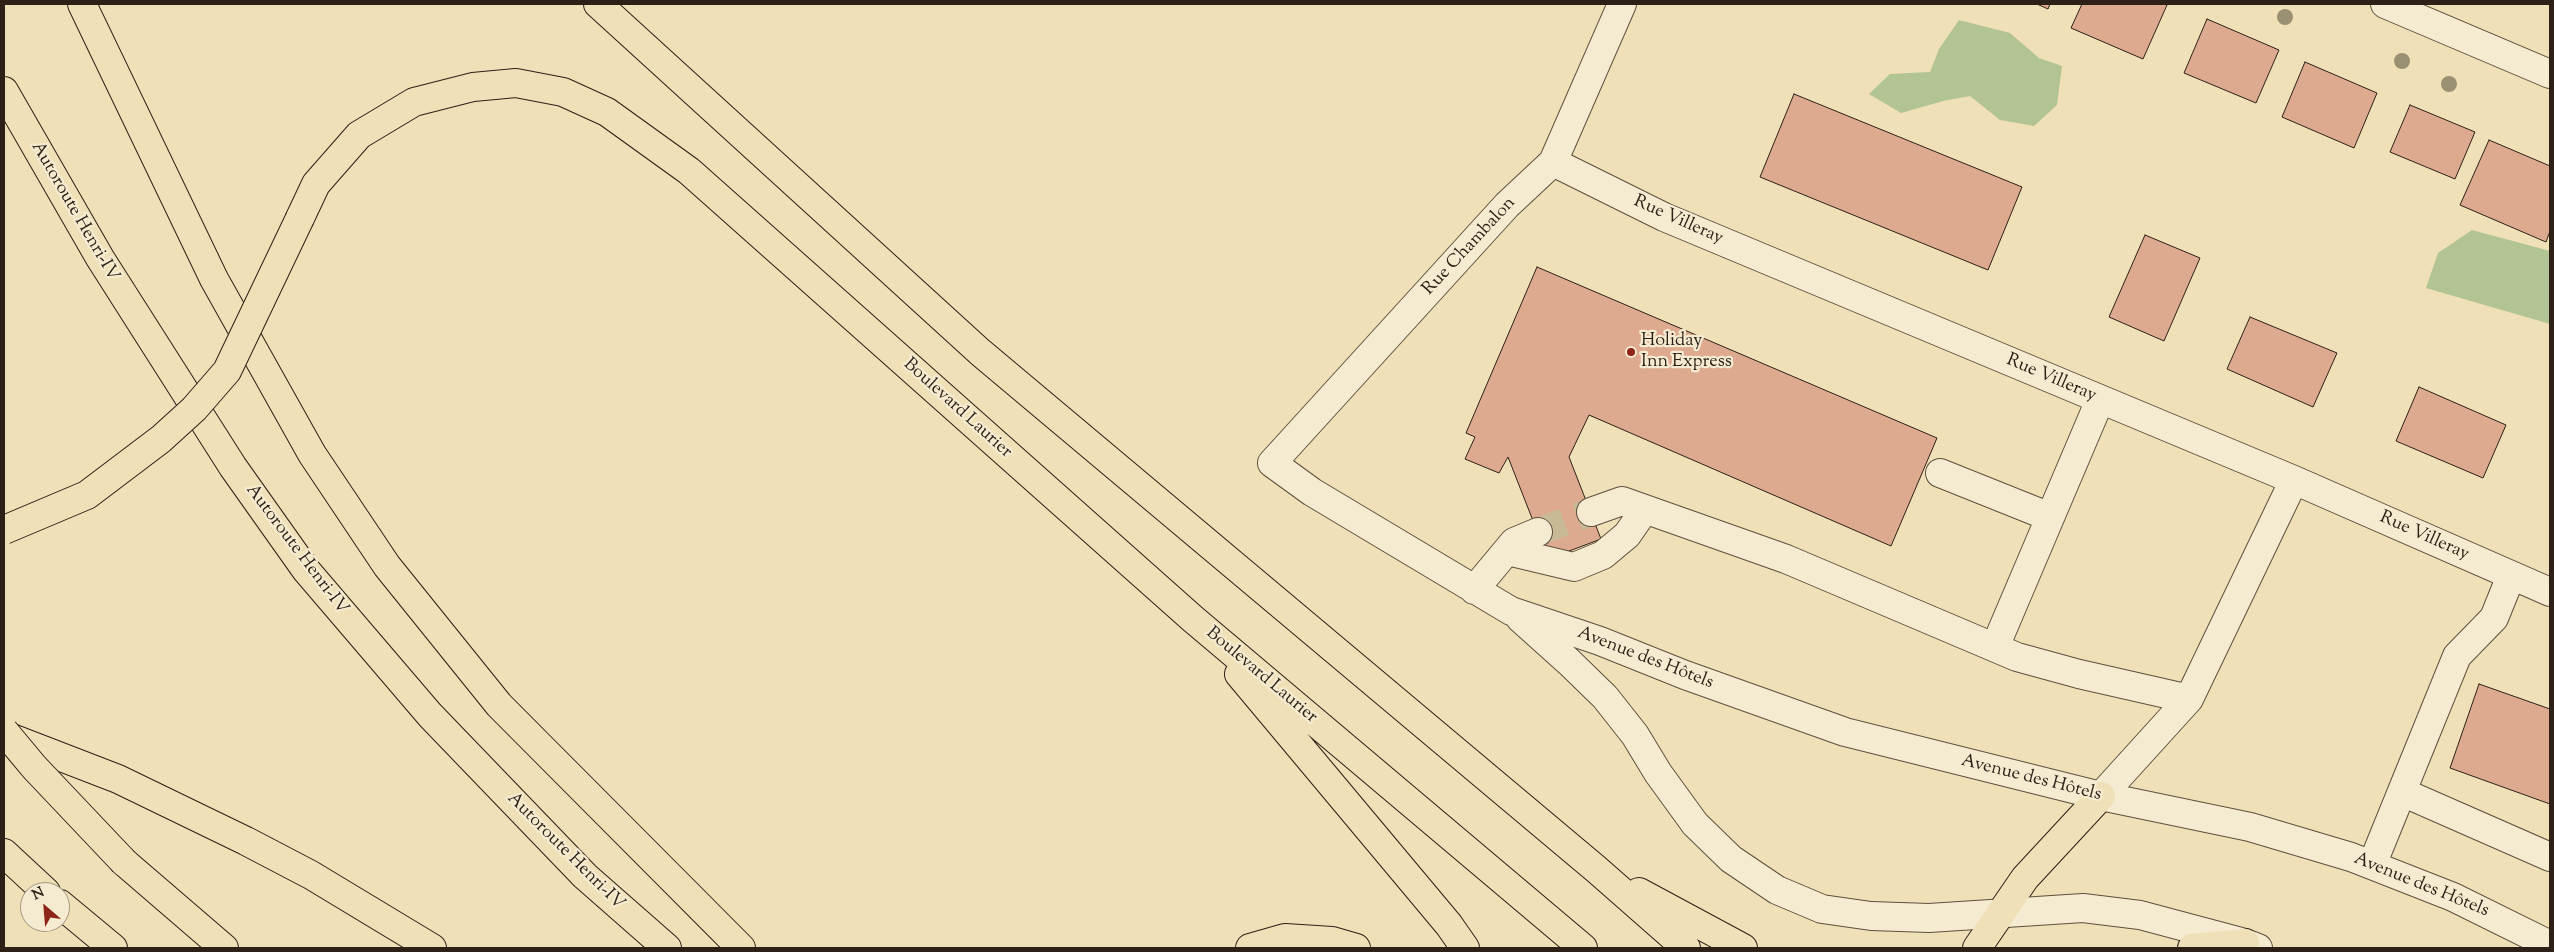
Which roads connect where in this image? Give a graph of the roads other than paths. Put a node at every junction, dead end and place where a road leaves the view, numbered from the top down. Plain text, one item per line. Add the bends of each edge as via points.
1 (82, 4) edge
2 (589, 4) edge
3 (598, 4) edge
4 (1622, 4) edge
5 (2385, 4) edge
6 (659, 59) junction
7 (2550, 74) edge
8 (4, 92) edge
9 (1553, 162) junction
10 (2100, 400) junction
11 (1272, 463) joint
12 (1940, 473) dead end
13 (2294, 480) junction
14 (1644, 508) junction
15 (1590, 512) tunnel mouth
16 (2050, 517) junction
17 (4, 530) edge
18 (1538, 532) tunnel mouth
19 (1507, 550) junction
20 (2511, 576) junction
21 (1474, 590) junction
22 (2550, 592) edge
23 (1511, 610) junction
24 (1193, 619) junction
25 (1995, 647) junction
26 (2189, 699) junction
27 (4, 733) edge
28 (2402, 792) junction
29 (2101, 796) junction
30 (4, 853) edge
31 (2550, 857) edge
32 (2372, 865) junction
33 (1596, 869) junction
34 (35, 882) edge
35 (70, 913) edge
36 (1999, 914) junction
37 (2550, 944) edge
38 (2252, 946) edge
39 (112, 948) edge
40 (224, 948) edge
41 (432, 948) edge
42 (667, 948) edge
43 (741, 948) edge
44 (1250, 948) edge
45 (1356, 948) edge
46 (1465, 948) edge
47 (1584, 948) edge
48 (1686, 948) edge
49 (1743, 948) edge
50 (1977, 948) edge
51 (2192, 948) edge

1 - 43 highway via 214,279 312,454 387,566 499,706
2 - 6 highway
3 - 6 highway
4 - 9 street, Rue Chambalon
5 - 7 street
6 - 33 highway via 980,352
8 - 42 highway, Autoroute Henri-IV via 100,258 233,467 306,570 430,714 585,876
9 - 10 street, Rue Villeray via 1664,216
9 - 11 street, Rue Chambalon via 1508,205
10 - 13 street, Rue Villeray
10 - 16 street
11 - 21 street, Avenue des Hôtels via 1312,492
12 - 16 street
13 - 20 street, Rue Villeray
13 - 26 street
14 - 15 street via 1622,501
14 - 19 street via 1627,536 1603,555 1574,567
14 - 25 street via 1786,559
16 - 25 street
17 - 24 highway, Boulevard Laurier, bridge via 88,495 161,439 194,409 227,371 316,184 359,135 414,102 473,87 516,82 563,92 607,112 689,171
18 - 19 street via 1514,542
19 - 21 street
20 - 22 street, Rue Villeray
20 - 28 street via 2494,618 2457,656
21 - 23 street, Avenue des Hôtels
23 - 29 street, Avenue des Hôtels via 1845,732
23 - 36 street, Avenue des Hôtels via 1605,697 1635,734 1695,824 1731,859 1777,890 1822,909 1871,916 1929,918
24 - 46 highway
24 - 47 highway, Boulevard Laurier
25 - 26 street via 2017,657 2079,674
26 - 29 street
27 - 40 highway, bridge via 124,862
27 - 41 highway via 118,779 246,841 311,875
28 - 31 street
28 - 32 street
29 - 32 street, Avenue des Hôtels via 2250,827
29 - 36 highway via 2025,878
30 - 34 highway
32 - 37 street, Avenue des Hôtels via 2453,897
33 - 48 highway
33 - 49 highway
35 - 39 highway
36 - 38 street, Avenue des Hôtels via 2092,909 2140,915
36 - 50 highway
38 - 51 highway
44 - 45 highway via 1285,938 1332,941

